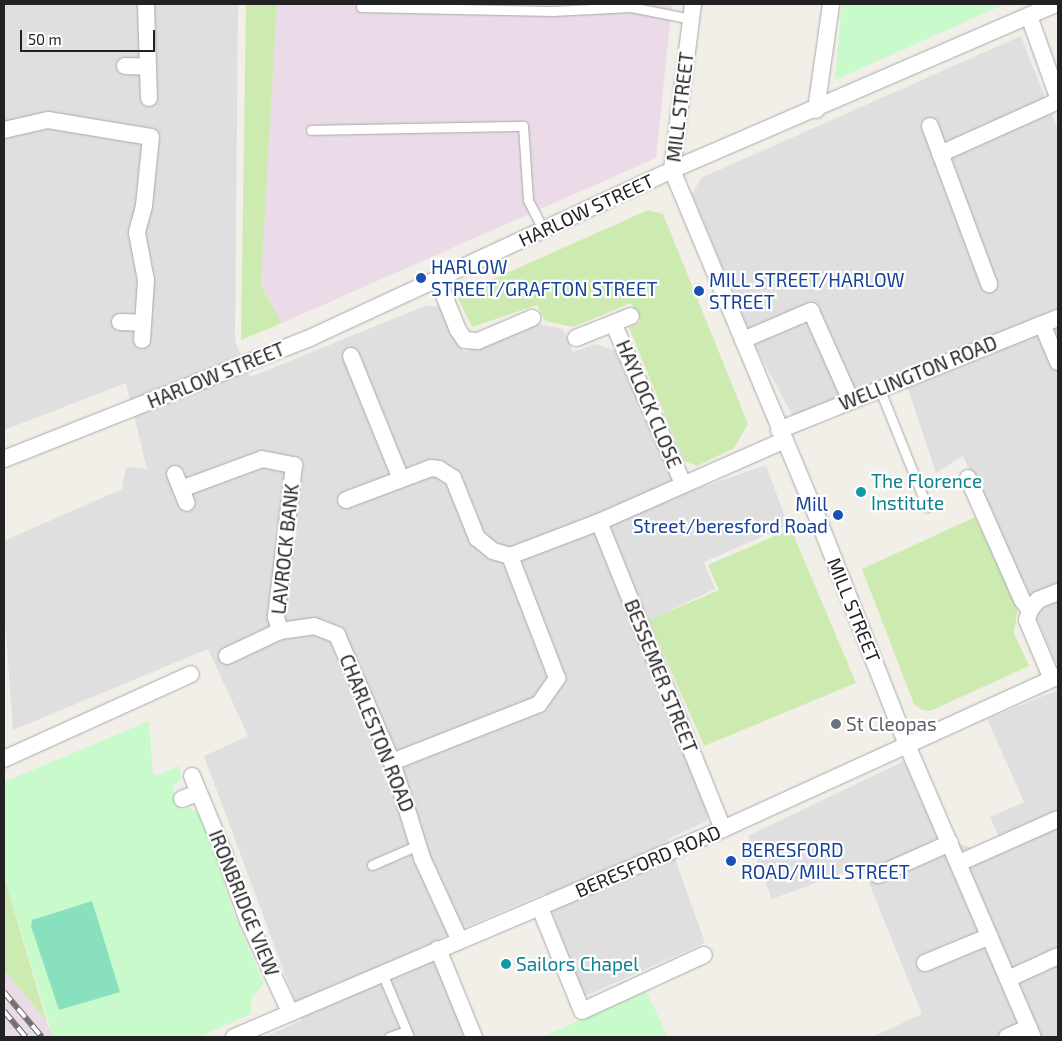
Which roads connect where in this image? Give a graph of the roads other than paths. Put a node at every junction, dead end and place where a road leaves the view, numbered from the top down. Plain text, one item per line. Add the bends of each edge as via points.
1 (146, 4) edge
2 (831, 4) edge
3 (1056, 4) edge
4 (361, 7) dead end
5 (552, 8) edge
6 (692, 12) edge
7 (1029, 16) junction
8 (125, 66) dead end
9 (148, 67) junction
10 (1058, 96) edge
11 (149, 98) dead end
12 (1058, 102) edge
13 (816, 110) junction
14 (930, 126) dead end
15 (4, 130) edge
16 (311, 130) dead end
17 (940, 154) junction
18 (672, 170) junction
19 (543, 229) junction
20 (437, 278) junction
21 (989, 284) dead end
22 (631, 316) dead end
23 (532, 318) dead end
24 (1058, 318) edge
25 (120, 322) dead end
26 (143, 323) junction
27 (614, 324) junction
28 (1042, 324) junction
29 (576, 338) dead end
30 (142, 340) dead end
31 (743, 340) junction
32 (351, 356) dead end
33 (1058, 362) edge
34 (880, 390) junction
35 (851, 401) junction
36 (781, 436) junction
37 (4, 459) edge
38 (968, 478) dead end
39 (400, 479) junction
40 (683, 484) junction
41 (181, 489) dead end
42 (346, 500) dead end
43 (927, 507) dead end
44 (599, 522) junction
45 (510, 556) junction
46 (1058, 592) edge
47 (1030, 610) junction
48 (280, 631) junction
49 (227, 656) dead end
50 (191, 674) dead end
51 (1055, 678) edge
52 (908, 745) junction
53 (4, 759) edge
54 (392, 762) junction
55 (192, 776) dead end
56 (198, 793) junction
57 (182, 799) dead end
58 (1058, 819) edge
59 (723, 829) junction
60 (950, 844) junction
61 (418, 846) junction
62 (959, 864) junction
63 (372, 865) dead end
64 (878, 875) dead end
65 (540, 908) junction
66 (990, 936) junction
67 (459, 940) junction
68 (438, 949) junction
69 (704, 955) dead end
70 (1058, 956) edge
71 (925, 963) dead end
72 (382, 973) junction
73 (1008, 979) junction
74 (290, 1012) junction
75 (1031, 1032) edge
76 (407, 1034) edge
77 (234, 1037) edge
78 (389, 1037) edge
79 (474, 1037) edge
80 (1007, 1037) edge

1 - 9 street
2 - 13 street
3 - 7 street, HARLOW STREET
4 - 5 lane
5 - 6 lane via 632,7
6 - 18 street, MILL STREET
7 - 10 street
7 - 13 street, HARLOW STREET
8 - 9 street
9 - 11 street
12 - 17 street
13 - 18 street, HARLOW STREET
14 - 17 street
15 - 26 street via 48,120 151,138 144,206 137,234 146,280
16 - 19 lane via 523,126 528,200
17 - 21 street
18 - 19 street, HARLOW STREET
18 - 31 street, MILL STREET
19 - 20 street, HARLOW STREET
20 - 23 street via 465,340 478,341
20 - 37 street, HARLOW STREET via 310,338
22 - 27 street, HAYLOCK CLOSE
24 - 28 street, WELLINGTON ROAD
25 - 26 street
26 - 30 street
27 - 29 street, HAYLOCK CLOSE
27 - 40 street, HAYLOCK CLOSE
28 - 33 street
28 - 34 street, WELLINGTON ROAD
31 - 35 street via 812,311
31 - 36 street, MILL STREET
32 - 39 street
34 - 35 street, WELLINGTON ROAD
34 - 43 lane
35 - 36 street, WELLINGTON ROAD
36 - 40 street, WELLINGTON ROAD
36 - 52 street, MILL STREET via 818,519
38 - 47 street via 1022,600
39 - 42 street
39 - 45 street via 431,468 447,473 453,478 478,538 493,551
40 - 44 street, WELLINGTON ROAD
41 - 48 street, LAVROCK BANK via 262,459 294,465 276,617
44 - 45 street, WELLINGTON ROAD
44 - 59 street, BESSEMER STREET
45 - 54 street via 557,678 539,704
46 - 47 street via 1038,600
47 - 51 street via 1027,620 1030,632
48 - 49 street, CHARLESTON ROAD
48 - 54 street, CHARLESTON ROAD via 314,626 337,636
50 - 53 street
51 - 52 street, BERESFORD ROAD
52 - 59 street, BERESFORD ROAD
52 - 60 street, MILL STREET
54 - 61 street, CHARLESTON ROAD
55 - 56 street, IRONBRIDGE VIEW
56 - 57 street
56 - 74 street, IRONBRIDGE VIEW via 248,921
58 - 62 street
59 - 65 street, BERESFORD ROAD
60 - 62 street, MILL STREET
60 - 64 street
61 - 63 lane
61 - 67 street, CHARLESTON ROAD
62 - 66 street, MILL STREET
65 - 67 street, BERESFORD ROAD
65 - 69 street via 582,1011
66 - 71 street
66 - 73 street, MILL STREET
67 - 68 street, BERESFORD ROAD
68 - 72 street, BERESFORD ROAD
68 - 79 street
70 - 73 street
72 - 74 street, BERESFORD ROAD
72 - 76 lane
73 - 75 street, MILL STREET
74 - 77 street, BERESFORD ROAD
75 - 80 street
76 - 78 lane

